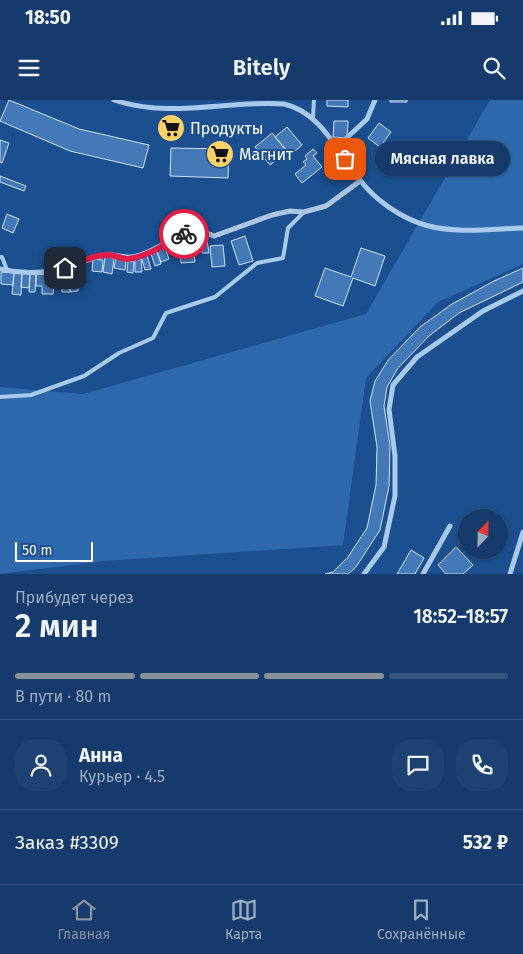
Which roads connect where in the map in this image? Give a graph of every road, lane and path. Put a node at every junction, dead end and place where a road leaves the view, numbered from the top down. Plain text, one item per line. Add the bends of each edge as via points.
1 (114, 100) edge
2 (314, 100) edge
3 (374, 100) edge
4 (313, 118) junction
5 (337, 147) junction
6 (360, 181) junction
7 (304, 212) junction
8 (523, 228) edge
9 (0, 257) edge
10 (0, 269) edge
11 (7, 270) junction
12 (523, 291) edge
13 (0, 397) edge
14 (450, 526) dead end
15 (523, 532) edge
16 (364, 574) edge
17 (423, 574) edge
18 (510, 574) edge

1 - 4 street via 150,106 240,101 284,104
2 - 4 lane
3 - 5 street via 367,119
4 - 5 street
5 - 6 street
6 - 7 street via 326,206
6 - 8 street via 402,215 423,224 446,230
7 - 11 street via 272,215 214,236 202,231 188,231 164,245 127,259 109,255 93,257 65,268 33,272
7 - 13 lane via 288,228 283,258 256,263 215,297 166,313 153,338 119,353 84,376 30,395
9 - 11 lane
10 - 11 street
12 - 16 street via 483,311 417,357 393,385 389,409 395,456 395,496 384,548
14 - 17 street
15 - 18 street

